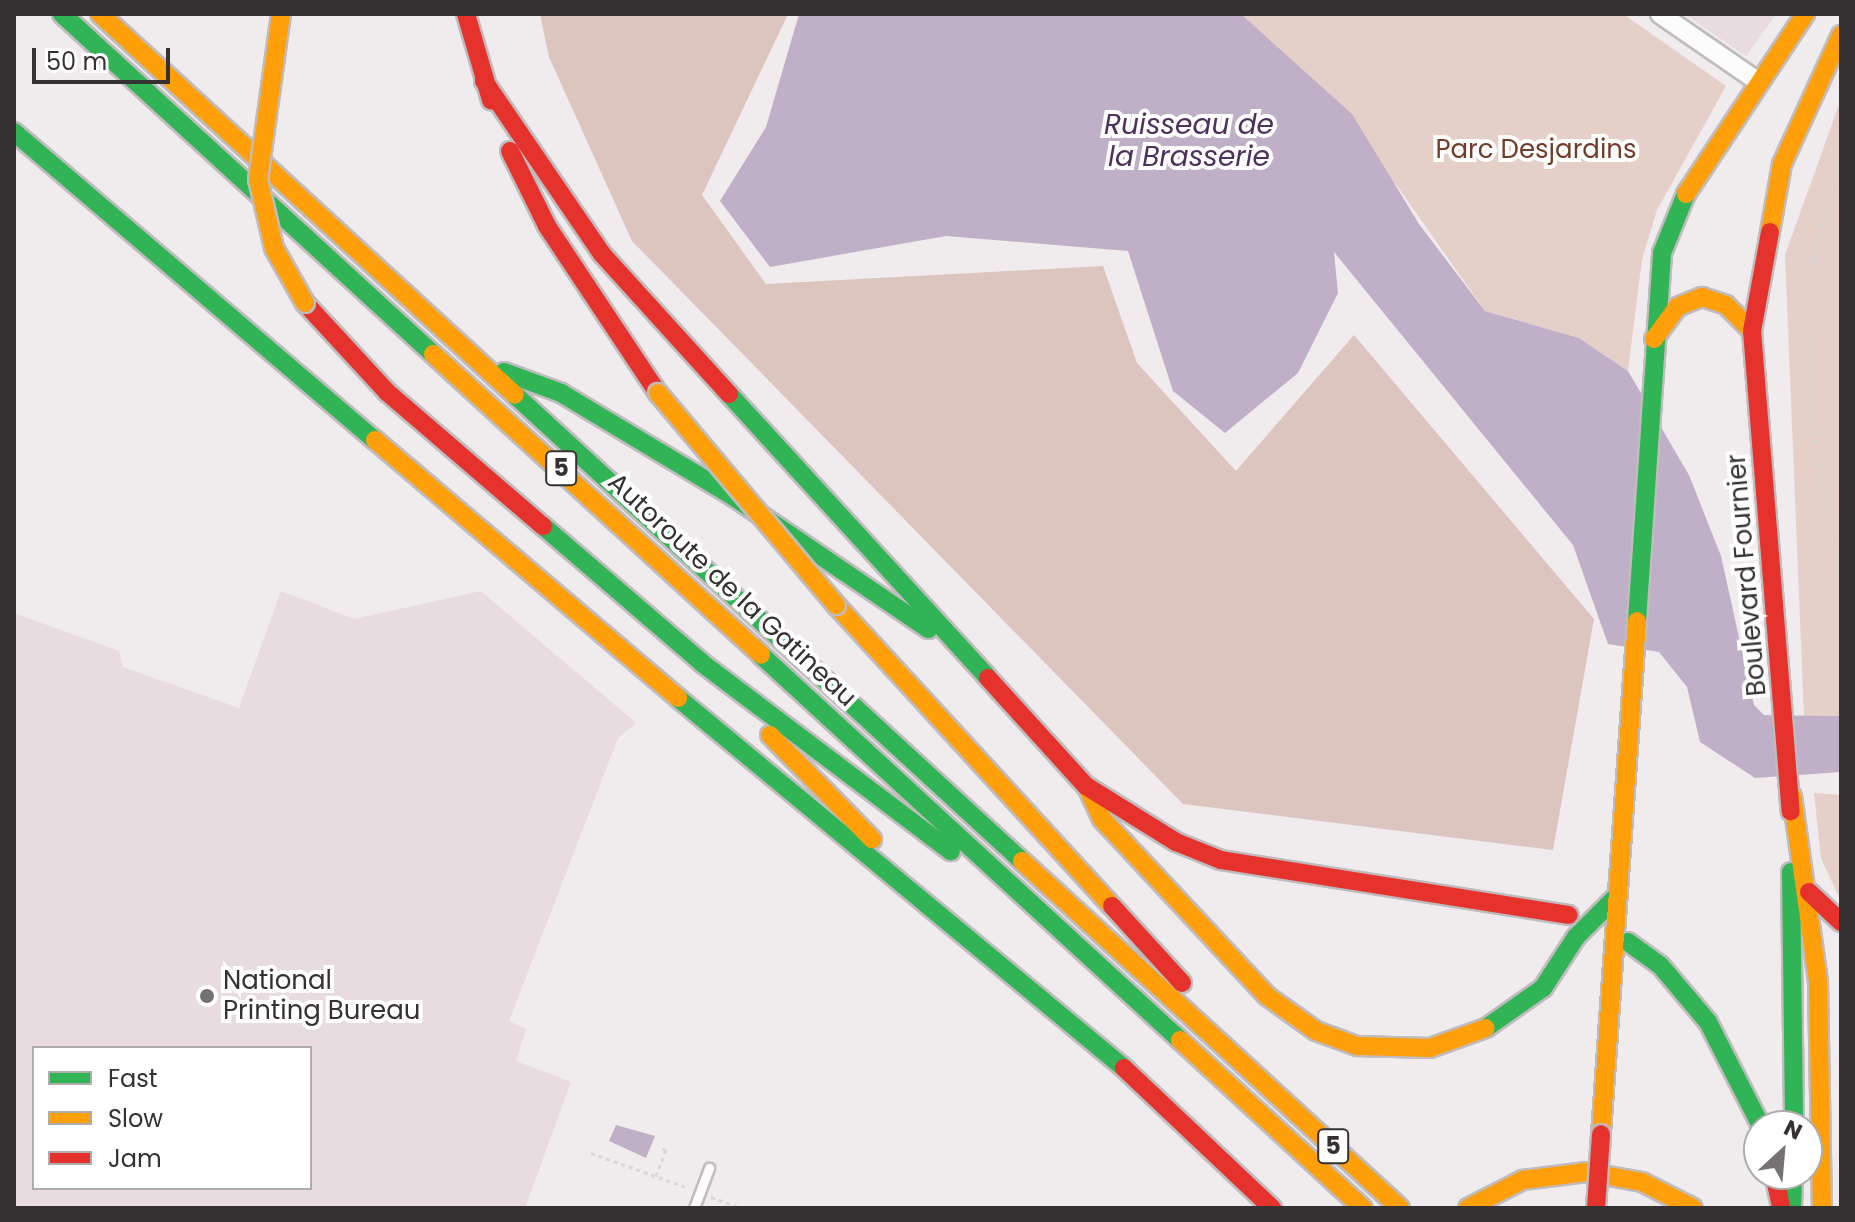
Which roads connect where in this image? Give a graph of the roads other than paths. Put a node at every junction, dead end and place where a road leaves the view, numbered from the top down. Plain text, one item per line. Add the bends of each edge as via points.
1 (62, 14) edge
2 (100, 14) edge
3 (281, 14) edge
4 (466, 14) edge
5 (1660, 14) edge
6 (1805, 14) edge
7 (1841, 35) edge
8 (484, 81) junction
9 (1757, 81) junction
10 (14, 132) edge
11 (1752, 331) junction
12 (1653, 340) junction
13 (489, 367) junction
14 (960, 652) junction
15 (702, 663) junction
16 (1086, 786) junction
17 (1792, 796) junction
18 (1809, 892) junction
19 (1616, 897) junction
20 (1569, 915) dead end
21 (1841, 922) edge
22 (953, 923) junction
23 (1056, 926) junction
24 (1628, 942) dead end
25 (1841, 1071) edge
26 (1266, 1084) junction
27 (1822, 1092) junction
28 (1753, 1110) edge
29 (1794, 1110) edge
30 (709, 1168) dead end
31 (1472, 1205) edge
32 (694, 1208) edge
33 (1272, 1208) edge
34 (1363, 1208) edge
35 (1400, 1208) edge
36 (1596, 1208) edge
37 (1693, 1208) edge
38 (1822, 1208) edge

1 - 23 main road, Autoroute de la Gatineau / 5
2 - 13 main road, Autoroute de la Gatineau / 5
3 - 15 main road, bridge via 258,179 274,248 305,303 387,392
4 - 8 main road
5 - 9 street
6 - 9 main road
7 - 11 main road, Boulevard Fournier via 1782,164
8 - 14 main road via 602,254 898,574
8 - 26 main road, bridge via 523,184 658,393 836,605 1108,894
9 - 12 main road via 1677,209 1662,253
10 - 22 main road via 859,853
11 - 12 main road via 1726,305 1702,297 1677,307
11 - 17 main road, Boulevard Fournier
12 - 19 main road
13 - 14 main road via 561,393 734,497
13 - 26 main road, Autoroute de la Gatineau / 5
14 - 16 main road
15 - 22 main road
15 - 23 main road
16 - 19 main road via 1102,819 1267,996 1316,1031 1357,1046 1430,1048 1500,1023 1543,988 1576,937
16 - 20 main road via 1160,834 1221,860
17 - 18 main road
17 - 29 main road, Boulevard Fournier
18 - 21 main road
18 - 27 main road
19 - 36 main road, bridge
22 - 33 main road via 1189,1122
23 - 34 main road, Autoroute de la Gatineau / 5
24 - 28 main road via 1703,1015
25 - 27 main road
26 - 35 main road, Autoroute de la Gatineau / 5
27 - 38 main road
30 - 32 lane
31 - 37 main road via 1523,1180 1586,1172 1642,1182

